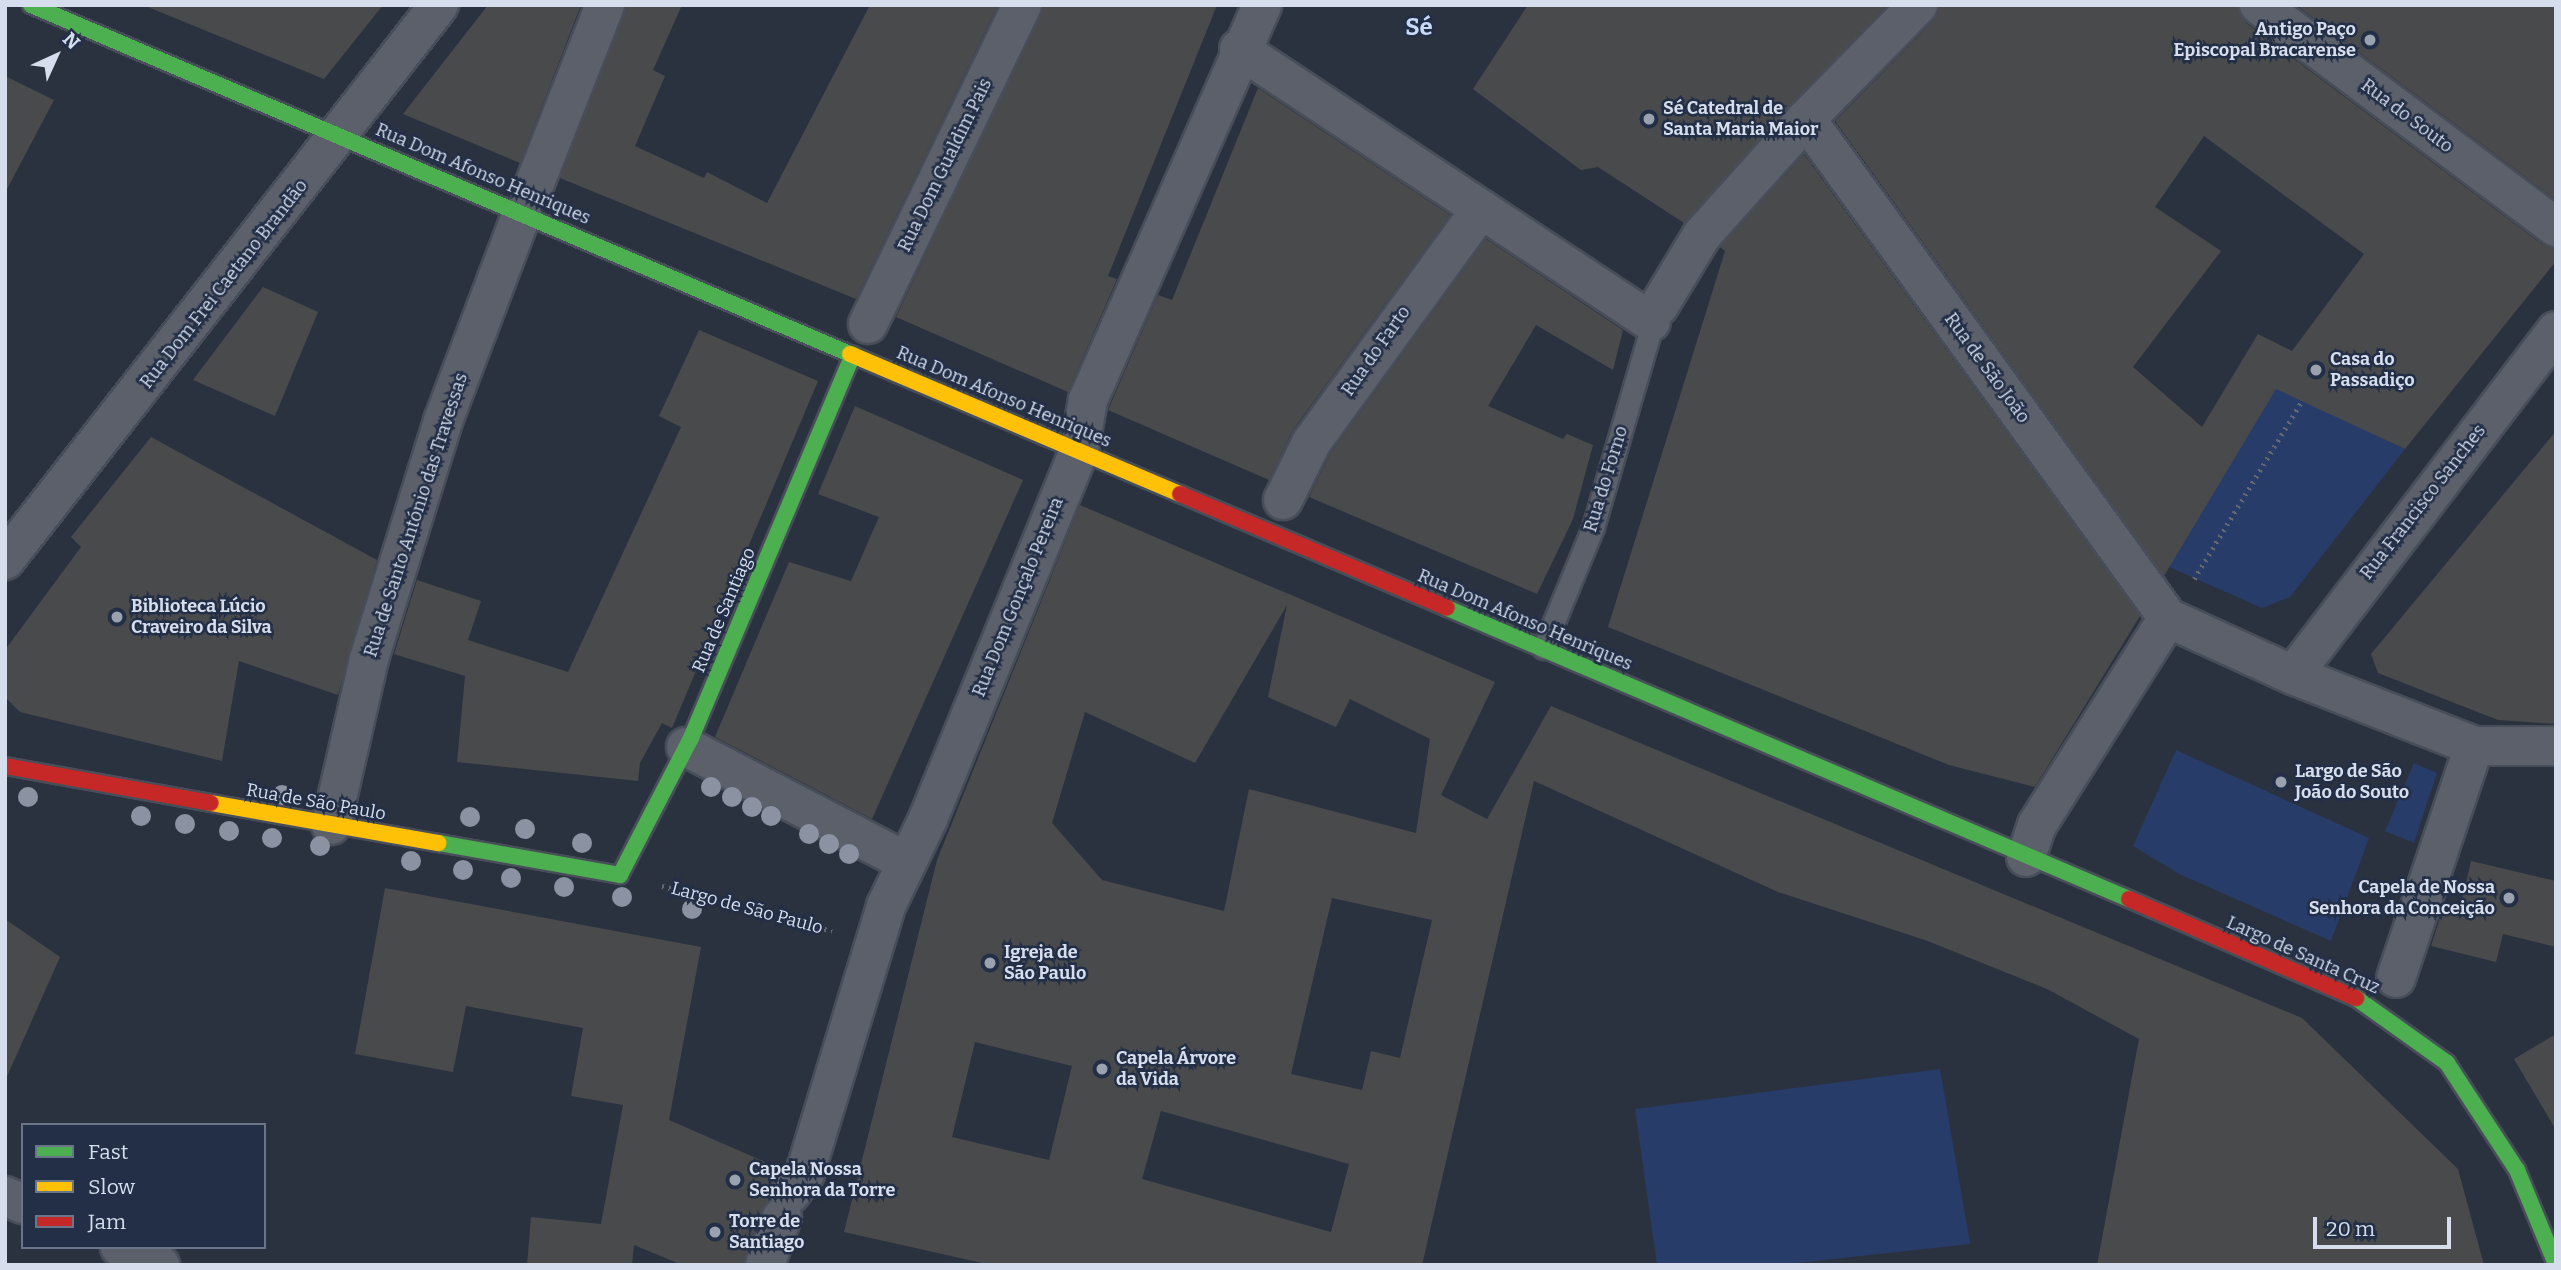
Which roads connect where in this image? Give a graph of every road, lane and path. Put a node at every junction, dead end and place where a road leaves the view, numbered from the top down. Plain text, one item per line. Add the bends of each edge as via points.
1 (31, 5) edge
2 (439, 5) edge
3 (605, 5) edge
4 (1022, 5) edge
5 (1262, 5) edge
6 (1918, 5) edge
7 (2259, 5) edge
8 (1239, 49) junction
9 (1806, 119) junction
10 (343, 135) junction
11 (528, 198) junction
12 (1481, 209) junction
13 (2556, 228) edge
14 (1655, 314) junction
15 (2556, 331) edge
16 (860, 339) junction
17 (2302, 401) dead end
18 (1079, 450) junction
19 (1283, 500) dead end
20 (5, 560) edge
21 (2180, 625) junction
22 (1543, 648) junction
23 (2293, 675) junction
24 (2461, 742) junction
25 (2556, 746) edge
26 (687, 747) junction
27 (5, 766) edge
28 (331, 825) junction
29 (1960, 828) joint
30 (2026, 857) junction
31 (905, 861) junction
32 (620, 875) junction
33 (874, 942) junction
34 (2396, 978) dead end
35 (5, 1196) edge
36 (21, 1203) edge
37 (124, 1249) edge
38 (2556, 1264) edge
39 (160, 1265) edge
40 (765, 1265) edge

1 - 10 street, Rua Dom Afonso Henriques
2 - 10 street, Rua Dom Frei Caetano Brandão
3 - 11 street, Rua de Santo António das Travessas
4 - 16 street, Rua Dom Gualdim Pais
5 - 8 street, Rua Dom Gonçalo Pereira
6 - 9 street
7 - 13 street, Rua do Souto
8 - 12 street
8 - 18 street, Rua Dom Gonçalo Pereira via 1088,401
9 - 14 street via 1702,235
9 - 21 street, Rua de São João
10 - 11 street, Rua Dom Afonso Henriques
10 - 20 street, Rua Dom Frei Caetano Brandão
11 - 16 street, Rua Dom Afonso Henriques
11 - 28 street, Rua de Santo António das Travessas via 415,513 369,659
12 - 14 street
12 - 19 street, Rua do Farto via 1311,443
14 - 22 lane, Rua do Forno via 1594,527
15 - 23 street, Rua Francisco Sanches
16 - 18 street, Rua Dom Afonso Henriques
16 - 26 street, Rua de Santiago
17 - 21 path
18 - 22 street, Rua Dom Afonso Henriques
18 - 31 street, Rua Dom Gonçalo Pereira via 928,819
21 - 23 street
21 - 30 street via 2037,825
22 - 29 street, Rua Dom Afonso Henriques
23 - 24 street
24 - 25 street
24 - 34 street
26 - 31 street
26 - 32 street, Rua de Santiago
27 - 28 street, Rua de São Paulo
28 - 32 street, Rua de São Paulo
29 - 30 street, Largo de Santa Cruz
30 - 38 street, Largo de Santa Cruz via 2336,987 2384,1014 2447,1063 2485,1115 2516,1170
31 - 33 street, Rua Dom Gonçalo Pereira
32 - 33 path, Largo de São Paulo
33 - 40 street, Rua Dom Gonçalo Pereira via 805,1173 786,1206
35 - 36 street
37 - 39 street

